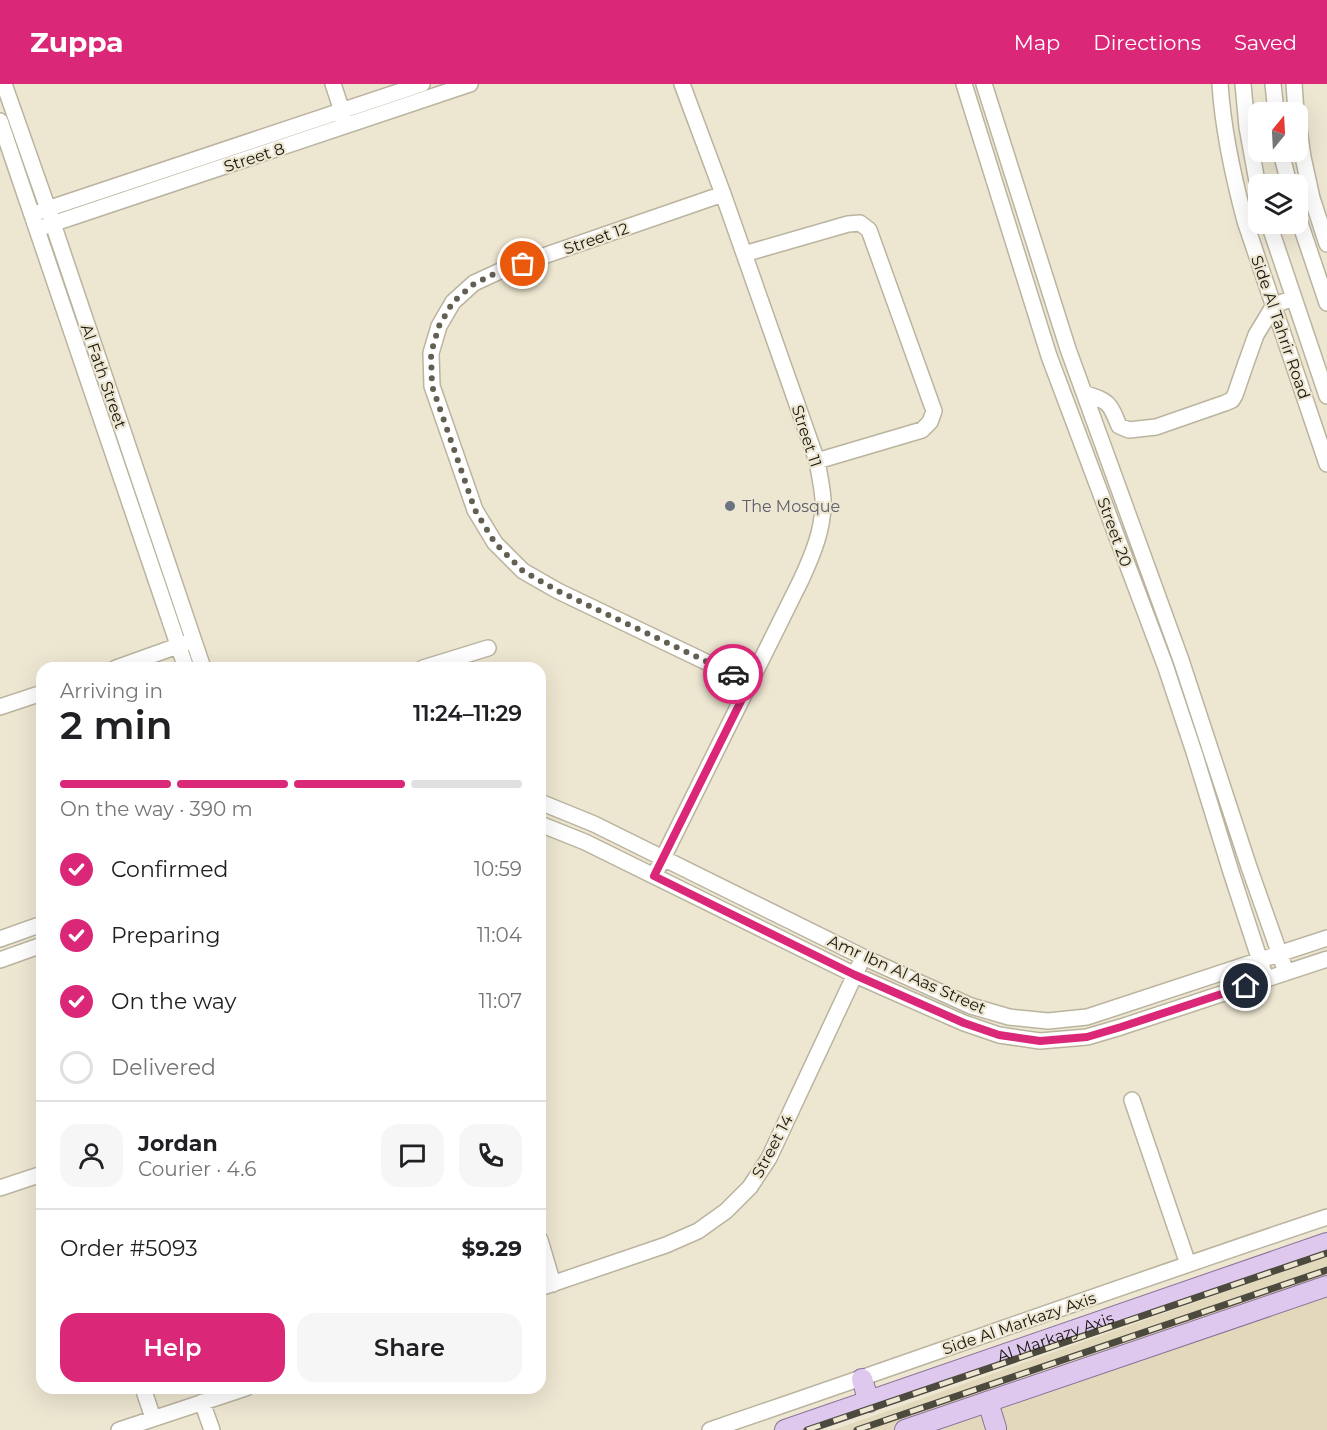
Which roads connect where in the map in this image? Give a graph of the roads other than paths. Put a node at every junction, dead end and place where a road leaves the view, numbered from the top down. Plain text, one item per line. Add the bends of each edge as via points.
1 (4, 84) edge
2 (333, 84) edge
3 (422, 84) edge
4 (470, 84) edge
5 (682, 84) edge
6 (964, 84) edge
7 (984, 84) edge
8 (1220, 84) edge
9 (1243, 84) edge
10 (1273, 84) edge
11 (1294, 84) edge
12 (1275, 102) edge
13 (1295, 102) edge
14 (345, 118) junction
15 (0, 121) edge
16 (1304, 162) edge
17 (1255, 174) edge
18 (723, 194) junction
19 (32, 214) junction
20 (50, 216) junction
21 (37, 229) junction
22 (1272, 234) edge
23 (1304, 234) edge
24 (1327, 244) edge
25 (744, 254) junction
26 (1294, 298) junction
27 (1327, 303) edge
28 (1274, 305) junction
29 (1084, 393) junction
30 (1327, 396) edge
31 (817, 461) junction
32 (1327, 464) edge
33 (195, 640) junction
34 (179, 646) junction
35 (489, 648) dead end
36 (133, 662) edge
37 (184, 662) edge
38 (201, 662) edge
39 (443, 662) edge
40 (750, 683) junction
41 (36, 695) edge
42 (0, 707) edge
43 (546, 804) edge
44 (546, 826) edge
45 (663, 858) junction
46 (654, 876) junction
47 (36, 926) edge
48 (1327, 938) edge
49 (0, 939) edge
50 (36, 947) edge
51 (1279, 954) junction
52 (863, 957) junction
53 (1327, 958) edge
54 (0, 960) edge
55 (1260, 960) junction
56 (1286, 972) junction
57 (855, 975) junction
58 (1266, 979) junction
59 (1132, 1101) dead end
60 (36, 1176) edge
61 (0, 1188) edge
62 (1327, 1217) edge
63 (1327, 1243) edge
64 (1188, 1264) junction
65 (547, 1286) edge
66 (1327, 1286) edge
67 (862, 1379) junction
68 (145, 1394) edge
69 (227, 1394) edge
70 (202, 1402) junction
71 (869, 1402) junction
72 (988, 1402) junction
73 (153, 1418) junction
74 (996, 1428) dead end
75 (119, 1430) edge
76 (212, 1430) edge
77 (711, 1430) edge
78 (785, 1430) edge
79 (904, 1430) edge

1 - 20 street, Al Fath Street
2 - 14 street
3 - 14 street, Street 8
4 - 14 street, Street 8
5 - 18 street, Street 11
6 - 55 street, Street 20 via 1049,356 1165,664
7 - 29 street, Street 20
8 - 28 street, Side Al Tahrir Road via 1234,181
9 - 17 street
10 - 12 street
11 - 13 street
14 - 20 street, Street 8
15 - 19 street, Al Fath Street
16 - 24 street
18 - 25 street, Street 11
18 - 40 street, Street 12 via 500,271 474,284 453,302 439,326 431,353 432,386 475,510 495,543 523,571
19 - 20 street, Street 8
19 - 21 street, Al Fath Street
20 - 21 street, Street 8
20 - 33 street, Al Fath Street
21 - 34 street, Al Fath Street
22 - 26 street
23 - 27 street
25 - 31 street, Street 11
25 - 31 street via 848,224 860,223 869,230 934,411 922,430
26 - 28 street
26 - 30 street
28 - 29 street via 1256,335 1234,398 1225,403 1156,427 1129,430 1119,426 1108,403
28 - 32 street, Side Al Tahrir Road
29 - 51 street, Street 20 via 1189,681
31 - 40 street, Street 11 via 823,498 818,540
33 - 34 street
33 - 38 street, Al Fath Street
34 - 36 street
34 - 37 street, Al Fath Street
35 - 39 street
40 - 45 street, Street 11
41 - 42 street
43 - 45 street, Amr Ibn Al Aas Street
44 - 46 street, Amr Ibn Al Aas Street
45 - 46 street, Street 11
45 - 52 street, Amr Ibn Al Aas Street
46 - 57 street, Amr Ibn Al Aas Street
47 - 49 street
48 - 51 street, Amr Ibn Al Aas Street
50 - 54 street
51 - 55 street, Amr Ibn Al Aas Street
51 - 56 street, Street 20
52 - 55 street, Amr Ibn Al Aas Street via 971,1006 1009,1017 1048,1021 1087,1017
52 - 57 street, Street 14
53 - 56 street, Amr Ibn Al Aas Street
55 - 58 street, Street 20
56 - 58 street, Amr Ibn Al Aas Street
57 - 58 street, Amr Ibn Al Aas Street via 964,1023 999,1035 1040,1041 1087,1037
57 - 65 street, Street 14 via 769,1158 726,1211 698,1231 666,1245
59 - 64 street
60 - 61 street
62 - 64 street, Side Al Markazy Axis
63 - 71 main road, Al Markazy Axis
64 - 67 street, Side Al Markazy Axis
66 - 72 main road
67 - 71 main road
67 - 77 street, Side Al Markazy Axis
68 - 73 street
69 - 70 street
70 - 73 street
70 - 76 street
71 - 78 main road, Al Markazy Axis
72 - 74 main road
72 - 79 main road
73 - 75 street

